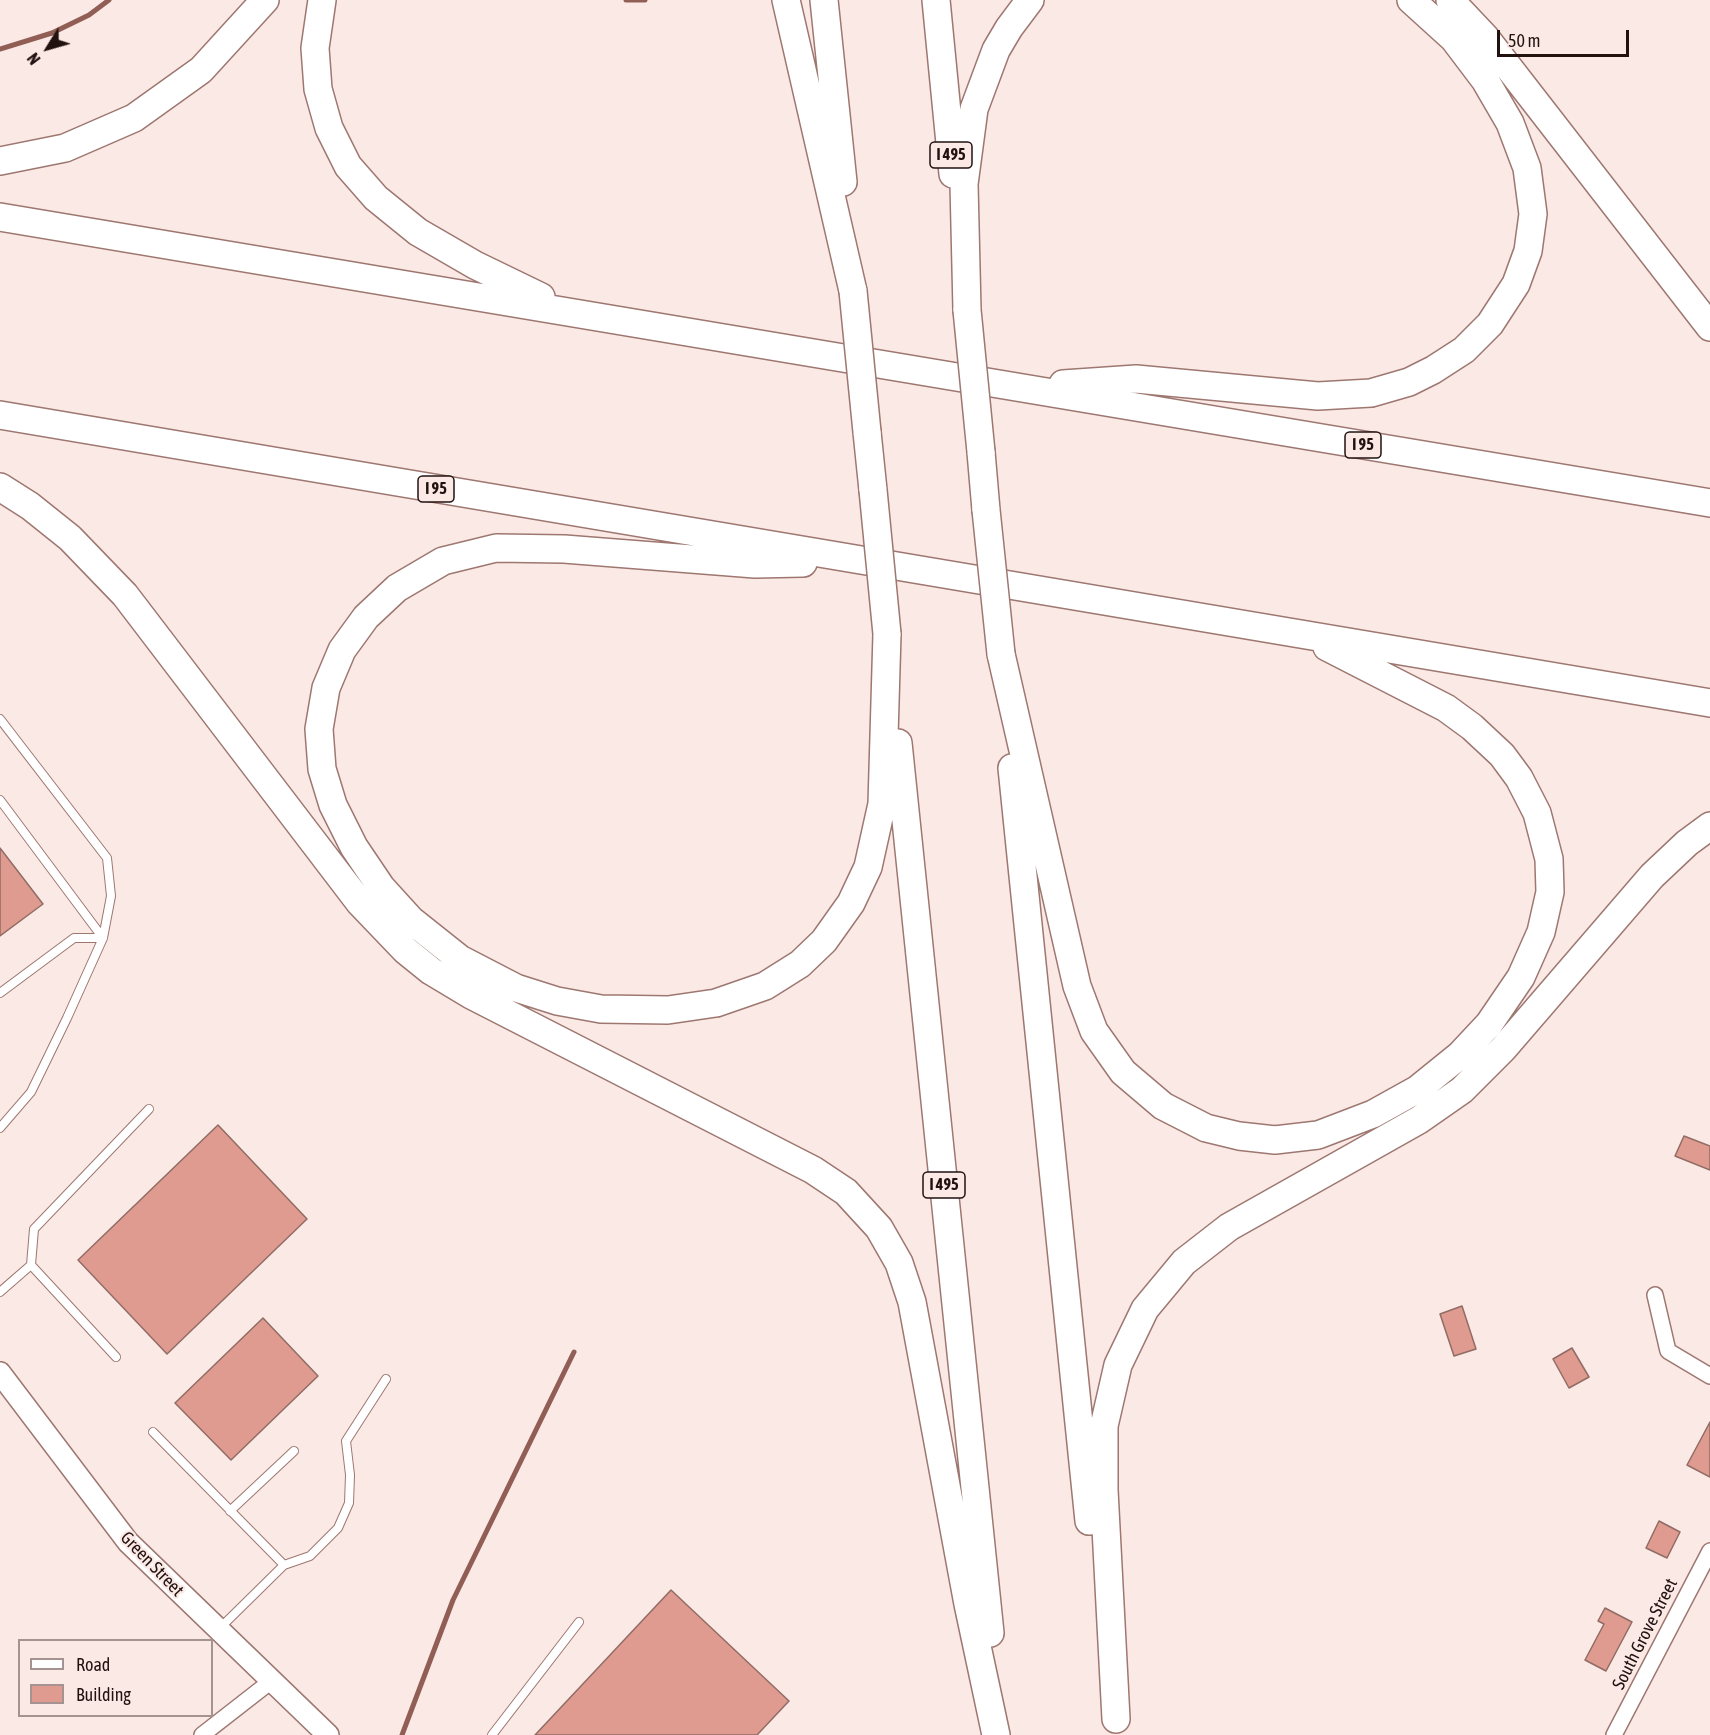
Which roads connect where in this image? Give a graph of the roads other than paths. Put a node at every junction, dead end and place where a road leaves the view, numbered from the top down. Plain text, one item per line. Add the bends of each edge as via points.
1 (265, 0) edge
2 (322, 0) edge
3 (786, 0) edge
4 (824, 0) edge
5 (936, 0) edge
6 (1030, 0) edge
7 (1411, 0) edge
8 (1450, 0) edge
9 (0, 160) edge
10 (0, 217) edge
11 (854, 291) junction
12 (967, 310) junction
13 (569, 311) junction
14 (1710, 327) edge
15 (1016, 387) junction
16 (0, 415) edge
17 (0, 487) edge
18 (1710, 503) edge
19 (872, 562) junction
20 (887, 634) junction
21 (1299, 634) junction
22 (1000, 654) junction
23 (1710, 703) edge
24 (0, 719) edge
25 (0, 800) edge
26 (1710, 826) edge
27 (104, 938) junction
28 (0, 993) edge
29 (149, 1109) dead end
30 (0, 1128) edge
31 (31, 1265) junction
32 (0, 1292) edge
33 (1655, 1295) dead end
34 (116, 1358) dead end
35 (0, 1372) edge
36 (1710, 1376) edge
37 (386, 1379) dead end
38 (153, 1432) dead end
39 (294, 1451) dead end
40 (230, 1511) junction
41 (1710, 1551) edge
42 (284, 1566) junction
43 (579, 1622) dead end
44 (218, 1630) junction
45 (270, 1682) junction
46 (1118, 1727) edge
47 (202, 1735) edge
48 (327, 1735) edge
49 (492, 1735) edge
50 (996, 1735) edge
51 (1004, 1735) edge
52 (1614, 1735) edge

1 - 9 highway via 201,70 134,118 65,148
2 - 13 highway via 315,48 318,88 335,141 357,177 387,208 435,243
3 - 11 highway
4 - 11 highway, I 495
5 - 12 highway, I 495
6 - 12 highway via 996,50 974,109 964,184
7 - 15 highway via 1454,39 1485,80 1510,123 1529,179 1533,214 1525,262 1505,304 1482,332 1454,357 1422,376 1396,387 1358,395 1318,396 1136,379
8 - 14 highway via 1485,37
10 - 13 highway, I 95
11 - 20 highway, I 495, bridge
12 - 22 highway, I 495, bridge
13 - 15 highway, I 95
15 - 18 highway, I 95
16 - 19 highway, I 95
17 - 50 highway via 57,527 120,589 360,903 405,950 471,995 813,1170 846,1192 879,1228 899,1263 912,1302
19 - 20 highway via 754,564 520,547 486,549 443,561 389,594 359,625 342,650 321,709 319,749 324,780 347,834 381,887 423,931 474,967 530,993 586,1008 650,1011 716,1003 765,986 800,964 831,932 863,881 882,804
19 - 21 highway, I 95
20 - 51 highway, I 495 via 981,1557
21 - 22 highway via 1432,700 1492,745 1519,778 1537,813 1551,881 1545,921 1527,965 1498,1012 1460,1055 1418,1089 1373,1114 1329,1132 1285,1140 1239,1136 1185,1119 1142,1091 1100,1042 1077,986
21 - 23 highway, I 95
22 - 46 highway, I 495 via 1082,1461
24 - 27 lane via 107,858 111,896
25 - 27 lane
26 - 46 highway via 1652,876 1498,1054 1462,1090 1419,1120 1222,1231 1184,1262 1145,1309 1118,1365 1104,1426
27 - 28 lane via 74,938
27 - 30 lane via 31,1092
29 - 31 lane via 34,1229
31 - 32 lane
31 - 34 lane
33 - 36 street via 1668,1352
35 - 44 main road, Green Street via 128,1542
37 - 42 lane via 346,1441 349,1503 338,1528 310,1556
38 - 40 lane
39 - 40 lane
40 - 42 lane
41 - 52 street, South Grove Street
42 - 44 lane
43 - 49 lane
44 - 45 main road, Green Street
45 - 47 street
45 - 48 main road, Green Street

